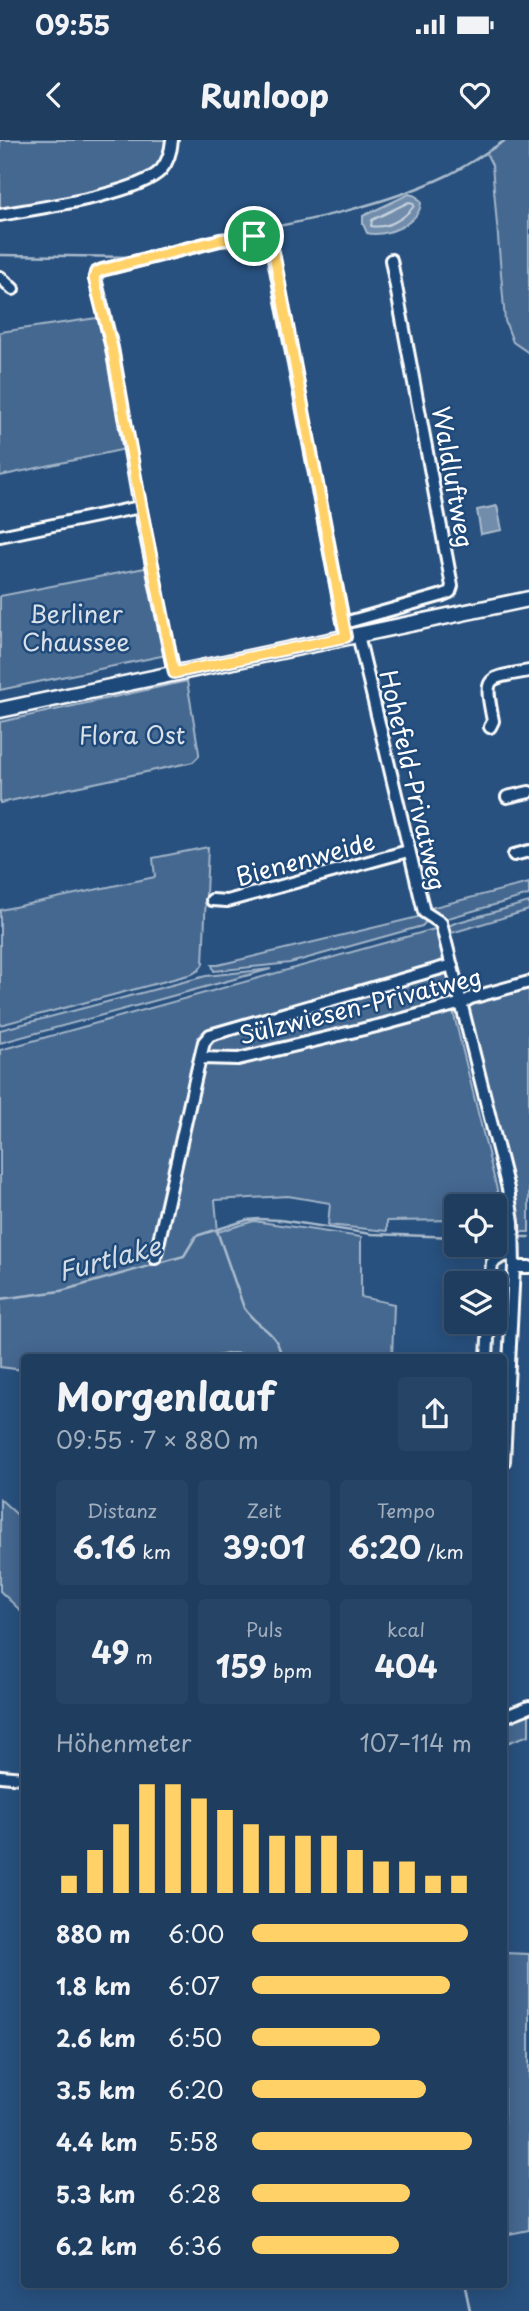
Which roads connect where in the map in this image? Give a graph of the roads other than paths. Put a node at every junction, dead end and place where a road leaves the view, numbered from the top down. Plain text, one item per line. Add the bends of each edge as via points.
1 (172, 140) edge
2 (0, 215) edge
3 (391, 260) dead end
4 (0, 277) edge
5 (12, 289) dead end
6 (141, 506) junction
7 (0, 536) edge
8 (529, 599) edge
9 (349, 632) junction
10 (529, 671) edge
11 (174, 673) junction
12 (0, 710) edge
13 (490, 727) dead end
14 (529, 792) edge
15 (507, 797) dead end
16 (408, 851) junction
17 (529, 851) edge
18 (514, 855) dead end
19 (212, 900) dead end
20 (452, 965) junction
21 (529, 982) edge
22 (462, 1003) junction
23 (201, 1058) junction
24 (513, 1250) junction
25 (155, 1258) dead end
26 (514, 1267) junction
27 (529, 1268) edge
28 (491, 1271) edge
29 (488, 1334) edge
30 (487, 1354) edge
31 (507, 1403) edge
32 (529, 1707) edge
33 (507, 1716) edge
34 (0, 1776) edge
35 (21, 1778) edge

1 - 2 street via 162,168 139,184
3 - 9 street, Waldluftweg via 452,586 450,592
4 - 5 street
6 - 7 street
6 - 9 street, Hohefeld-Privatweg via 96,274 201,244 265,238 271,243
6 - 11 street
8 - 9 main road
9 - 11 main road
9 - 16 street, Hohefeld-Privatweg
10 - 13 street via 489,683
11 - 12 main road
14 - 15 street
16 - 19 street, Bienenweide via 228,901
16 - 20 street, Hohefeld-Privatweg via 424,912 440,923
17 - 18 street
20 - 22 street, Hohefeld-Privatweg
20 - 23 street via 209,1035
21 - 22 street, Sülzwiesen-Privatweg
22 - 23 street, Sülzwiesen-Privatweg via 238,1059
22 - 24 street, Hohefeld-Privatweg via 508,1189
23 - 25 street
24 - 26 street, Hohefeld-Privatweg
24 - 28 street via 492,1264
26 - 27 street
26 - 31 street, Hohefeld-Privatweg
29 - 30 street
32 - 33 street
34 - 35 street

